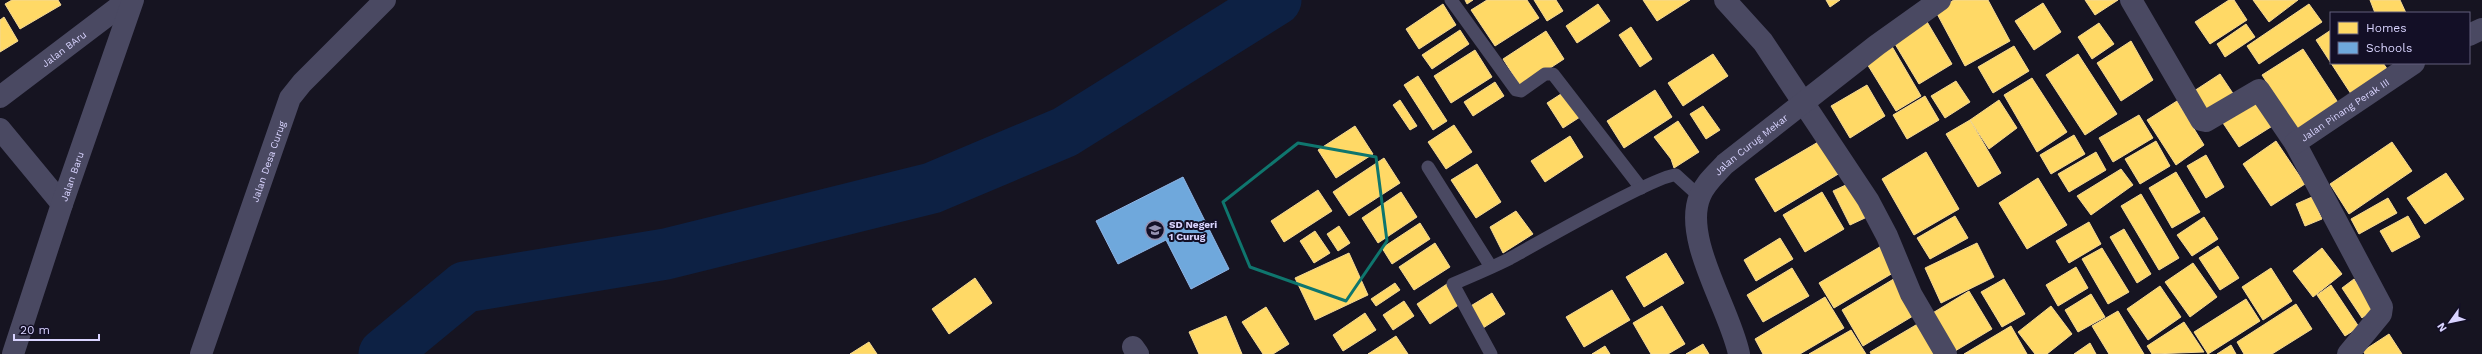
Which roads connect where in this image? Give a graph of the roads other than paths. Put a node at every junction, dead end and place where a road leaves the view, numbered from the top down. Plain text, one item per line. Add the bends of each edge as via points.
1 (128, 0) edge
2 (133, 0) edge
3 (385, 0) edge
4 (1451, 0) edge
5 (1725, 0) edge
6 (1940, 0) edge
7 (2131, 0) edge
8 (2482, 29) edge
9 (2470, 35) edge
10 (2413, 64) edge
11 (0, 96) edge
12 (1803, 102) junction
13 (0, 129) edge
14 (2296, 143) junction
15 (1428, 167) dead end
16 (1641, 188) junction
17 (1700, 196) junction
18 (62, 204) junction
19 (1491, 267) junction
20 (13, 354) edge
21 (200, 354) edge
22 (1492, 354) edge
23 (1739, 354) edge
24 (1946, 354) edge
25 (2348, 354) edge

1 - 11 street, Jalan BAru
2 - 18 street, Jalan Baru
3 - 21 street, Jalan Desa Curug via 290,98
4 - 16 lane via 1516,90 1521,91 1545,74 1553,74
5 - 12 street via 1763,42
6 - 12 street, Jalan Curug Mekar
7 - 14 street via 2199,117 2206,121 2259,90
8 - 9 street
10 - 14 street, Jalan Pinang Perak III
12 - 17 street, Jalan Curug Mekar via 1725,164 1707,183
12 - 24 street via 1871,205 1911,294
13 - 18 street, Jalan BAru
14 - 25 street via 2382,307 2382,314
15 - 19 lane
16 - 17 lane via 1676,175
16 - 19 lane
17 - 23 street, Jalan Curug Mekar via 1697,222 1699,245 1735,334
18 - 20 street, Jalan Baru
19 - 22 lane via 1453,284

